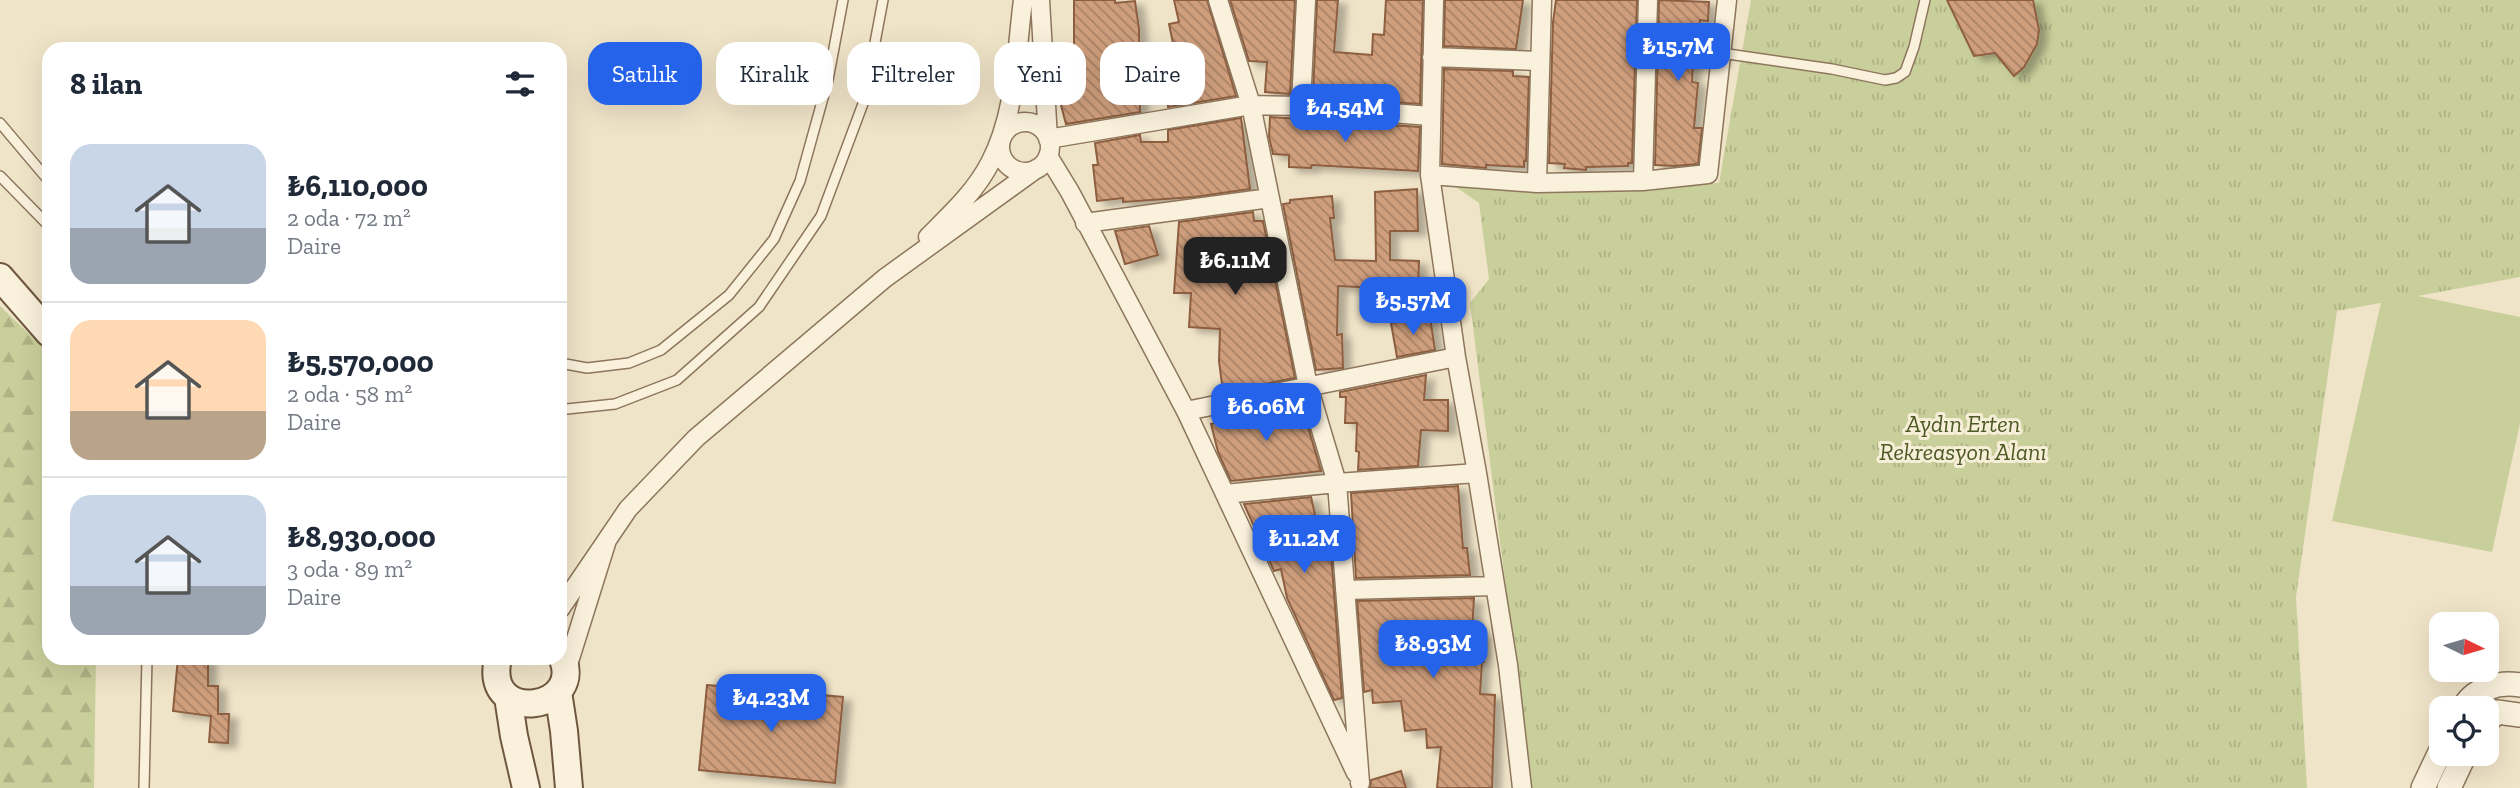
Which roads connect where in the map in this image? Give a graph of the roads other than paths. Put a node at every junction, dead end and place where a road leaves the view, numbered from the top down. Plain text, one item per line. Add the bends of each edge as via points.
1 (843, 0) edge
2 (883, 0) edge
3 (1023, 0) edge
4 (1041, 0) edge
5 (1218, 0) edge
6 (1306, 0) edge
7 (1434, 0) edge
8 (1542, 0) edge
9 (1648, 0) edge
10 (1727, 0) edge
11 (1925, 0) edge
12 (1721, 53) junction
13 (1432, 57) junction
14 (1539, 61) junction
15 (1251, 106) junction
16 (1301, 106) junction
17 (1430, 116) junction
18 (0, 123) edge
19 (1001, 139) junction
20 (1044, 155) junction
21 (42, 173) edge
22 (1430, 175) junction
23 (0, 176) edge
24 (1643, 181) junction
25 (1537, 183) junction
26 (1270, 198) junction
27 (42, 219) edge
28 (1085, 223) junction
29 (0, 276) edge
30 (886, 278) junction
31 (42, 325) edge
32 (1456, 357) junction
33 (567, 364) edge
34 (1308, 386) junction
35 (567, 409) edge
36 (1186, 411) junction
37 (1477, 473) junction
38 (1337, 483) junction
39 (1225, 495) junction
40 (607, 540) junction
41 (1495, 586) junction
42 (1345, 590) junction
43 (567, 599) edge
44 (567, 657) edge
45 (147, 665) edge
46 (494, 665) edge
47 (561, 674) edge
48 (2520, 685) edge
49 (2475, 696) edge
50 (508, 697) junction
51 (2499, 712) edge
52 (2520, 715) edge
53 (2433, 766) edge
54 (2459, 766) edge
55 (1363, 786) edge
56 (144, 788) edge
57 (527, 788) edge
58 (569, 788) edge
59 (1522, 788) edge
60 (2423, 788) edge
61 (2449, 788) edge

1 - 33 lane via 828,80 800,181 774,239 729,295 662,350 629,363 587,368
2 - 35 lane via 864,101 821,216 760,307 677,380 615,404
3 - 19 street via 1011,100
4 - 20 street
5 - 15 street
6 - 16 street
7 - 13 street
8 - 14 street
9 - 24 street
10 - 12 street
11 - 12 lane via 1905,72 1896,78 1885,80
12 - 24 street via 1708,174
13 - 14 street
13 - 17 street
14 - 25 street
15 - 16 street
15 - 20 street
15 - 26 street
16 - 17 street
17 - 22 street
18 - 21 lane
19 - 20 street via 1001,155 1020,172
19 - 20 street via 1010,126 1025,122 1040,127
19 - 30 street via 964,201
20 - 28 street
20 - 30 street
22 - 25 street
22 - 32 street
23 - 27 lane
24 - 25 street
26 - 28 street
26 - 34 street
28 - 36 street
29 - 31 main road
30 - 40 street via 696,438 628,509
32 - 34 street
32 - 37 street
34 - 36 street
34 - 38 street
36 - 39 street
37 - 38 street
37 - 41 street
38 - 39 street
38 - 42 street
39 - 55 street
40 - 43 street
40 - 44 street
41 - 42 street
41 - 59 street
42 - 55 street
45 - 56 lane
46 - 50 main road
47 - 50 main road via 540,704
47 - 58 main road
48 - 49 street via 2493,685
50 - 57 main road
51 - 52 street
53 - 60 street
54 - 61 street

